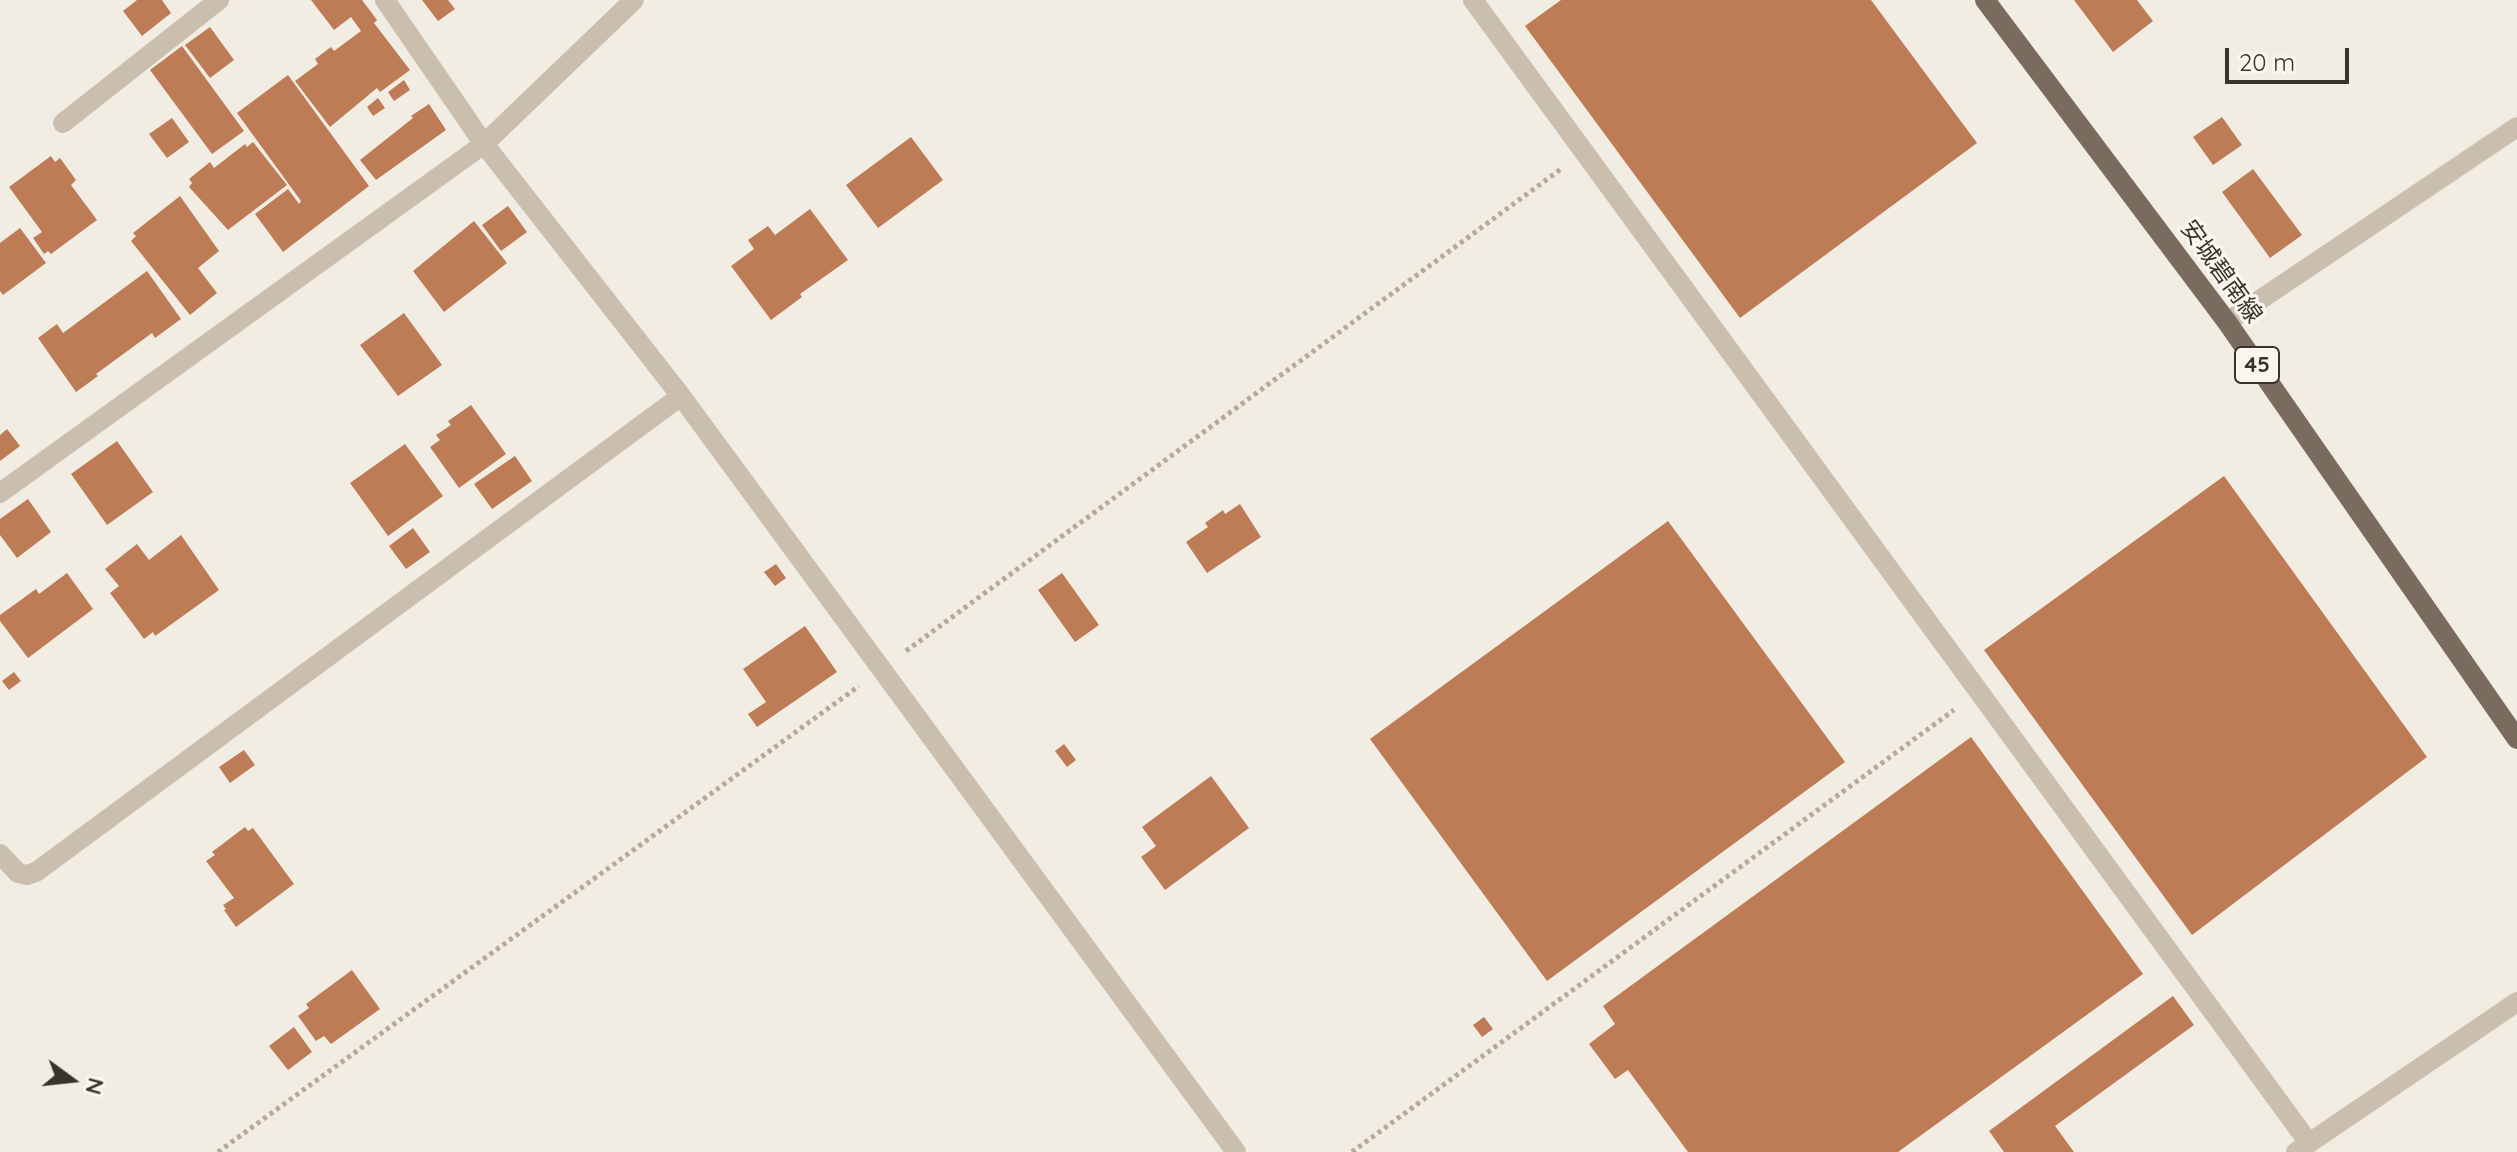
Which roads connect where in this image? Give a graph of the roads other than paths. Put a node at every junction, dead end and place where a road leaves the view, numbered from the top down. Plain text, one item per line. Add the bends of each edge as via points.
1 (219, 0) edge
2 (385, 0) edge
3 (634, 0) edge
4 (1473, 0) edge
5 (1985, 0) edge
6 (63, 123) dead end
7 (2517, 127) edge
8 (484, 144) junction
9 (2227, 322) junction
10 (681, 396) junction
11 (0, 493) edge
12 (2517, 739) edge
13 (0, 854) edge
14 (2517, 1002) edge
15 (2303, 1148) edge
16 (1236, 1152) edge

1 - 6 street
2 - 8 street
3 - 8 street
4 - 15 street via 1980,691
5 - 9 main road, 安城碧南線 / 45
7 - 9 street
8 - 10 street
8 - 11 street
9 - 12 main road, 安城碧南線 / 45
10 - 13 street via 36,872 18,873
10 - 16 street
14 - 15 street

